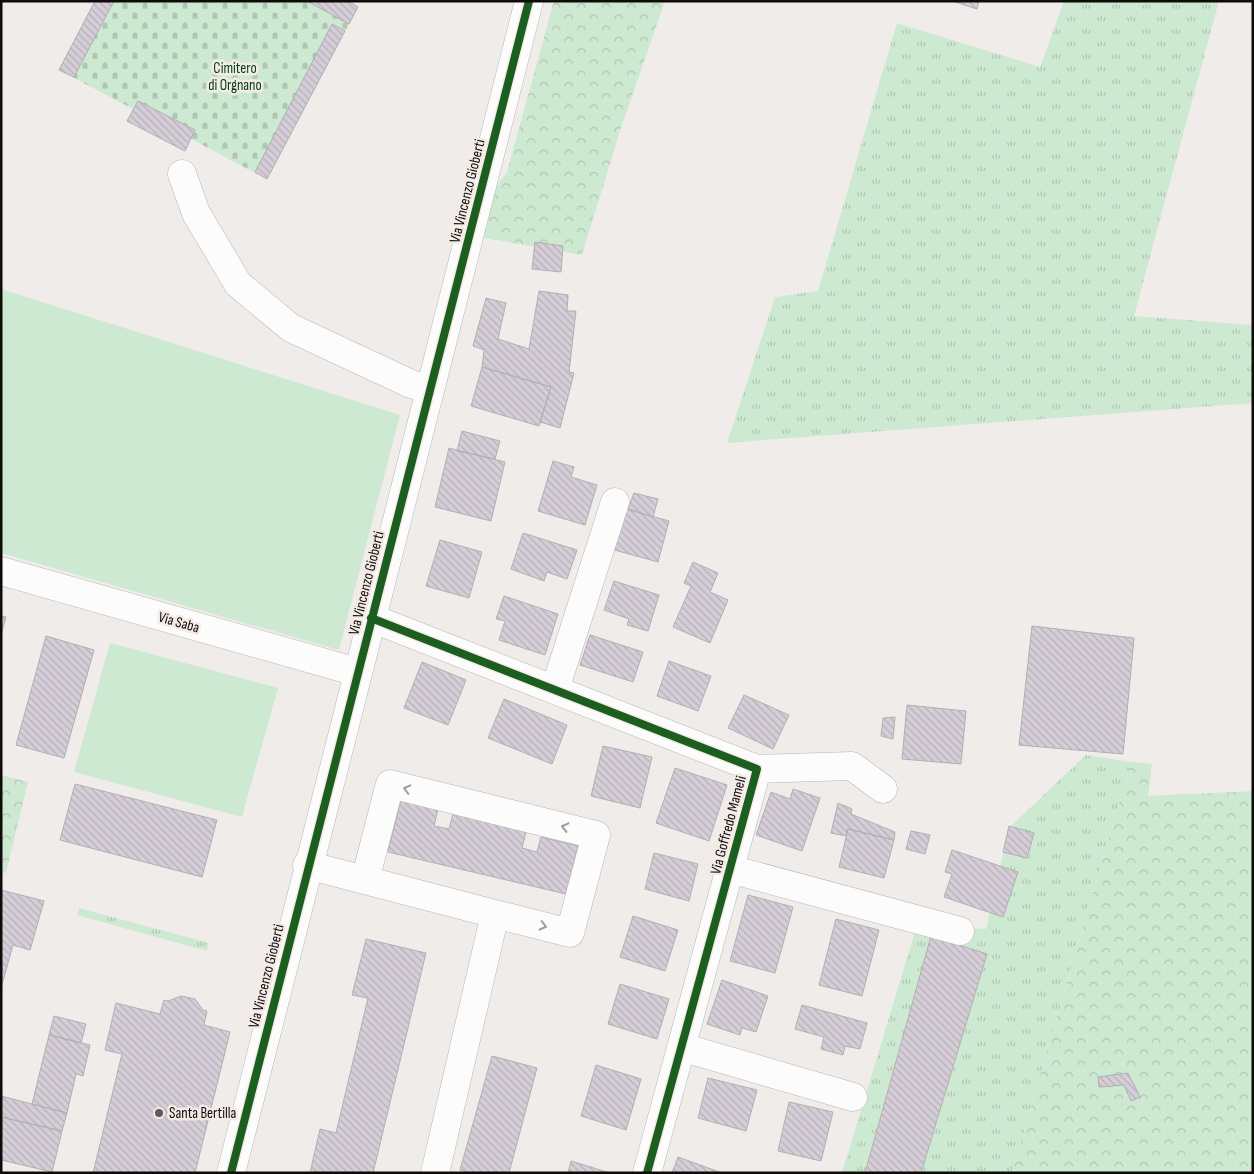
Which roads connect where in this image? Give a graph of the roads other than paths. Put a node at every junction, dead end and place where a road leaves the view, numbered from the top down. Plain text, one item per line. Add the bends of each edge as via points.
1 (529, 1) edge
2 (182, 174) dead end
3 (430, 389) junction
4 (615, 502) dead end
5 (1, 571) edge
6 (371, 618) junction
7 (357, 672) junction
8 (555, 689) junction
9 (757, 769) junction
10 (883, 789) dead end
11 (307, 865) junction
12 (730, 869) junction
13 (365, 880) junction
14 (495, 914) junction
15 (960, 931) dead end
16 (681, 1047) junction
17 (853, 1097) dead end
18 (231, 1173) edge
19 (435, 1173) edge
20 (647, 1173) edge

1 - 3 street, Via Vincenzo Gioberti
2 - 3 street via 196,213 238,284 291,328 402,380
3 - 6 street, Via Vincenzo Gioberti
4 - 8 street
5 - 7 street, Via Saba
6 - 7 street, Via Vincenzo Gioberti
6 - 8 street, Via Goffredo Mameli
7 - 11 street, Via Vincenzo Gioberti
8 - 9 street, Via Goffredo Mameli
9 - 10 street, Via Goffredo Mameli via 852,766
9 - 12 street, Via Goffredo Mameli
11 - 13 street
11 - 18 street, Via Vincenzo Gioberti
12 - 15 street, Via Goffredo Mameli
12 - 16 street, Via Goffredo Mameli
13 - 14 street
14 -> 13 street via 570,933 596,835 390,784
14 - 19 street
16 - 17 street
16 - 20 street, Via Goffredo Mameli

